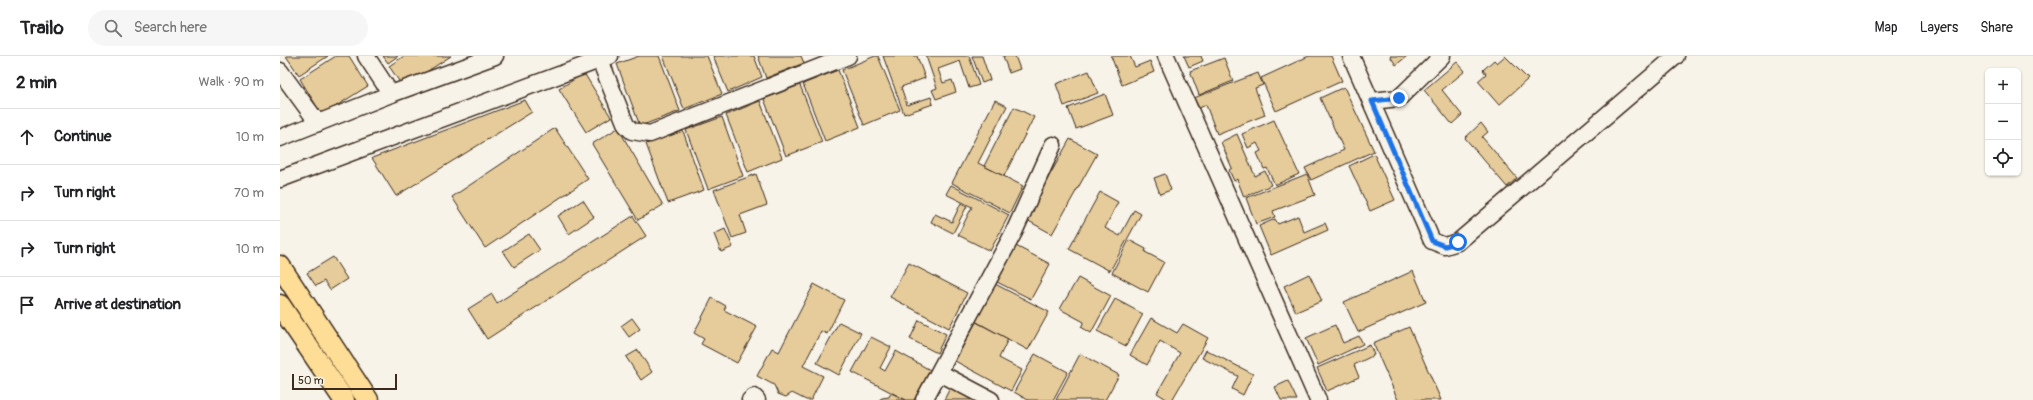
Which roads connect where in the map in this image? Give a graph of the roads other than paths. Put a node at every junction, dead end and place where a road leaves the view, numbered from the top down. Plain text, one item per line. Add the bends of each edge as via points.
1 (366, 56) edge
2 (495, 56) edge
3 (848, 56) edge
4 (1166, 56) edge
5 (1351, 56) edge
6 (1442, 56) edge
7 (1676, 56) edge
8 (605, 58) edge
9 (464, 61) edge
10 (280, 71) edge
11 (390, 94) junction
12 (1372, 101) junction
13 (318, 123) junction
14 (280, 138) edge
15 (1053, 145) dead end
16 (280, 179) edge
17 (280, 266) edge
18 (280, 305) edge
19 (940, 373) junction
20 (344, 400) edge
21 (368, 400) edge
22 (750, 400) edge
23 (757, 400) edge
24 (924, 400) edge
25 (991, 400) edge
26 (1318, 400) edge

1 - 11 street
2 - 9 street
3 - 8 street via 650,134 632,131 626,125
4 - 26 street
5 - 12 street
6 - 12 street via 1399,98
7 - 12 street via 1458,242 1445,246 1432,241
8 - 16 street
9 - 11 street
10 - 13 street
11 - 13 street
13 - 14 street
15 - 19 street via 1014,232
17 - 21 main road
18 - 20 main road
19 - 24 street
19 - 25 street
22 - 23 street via 754,397

